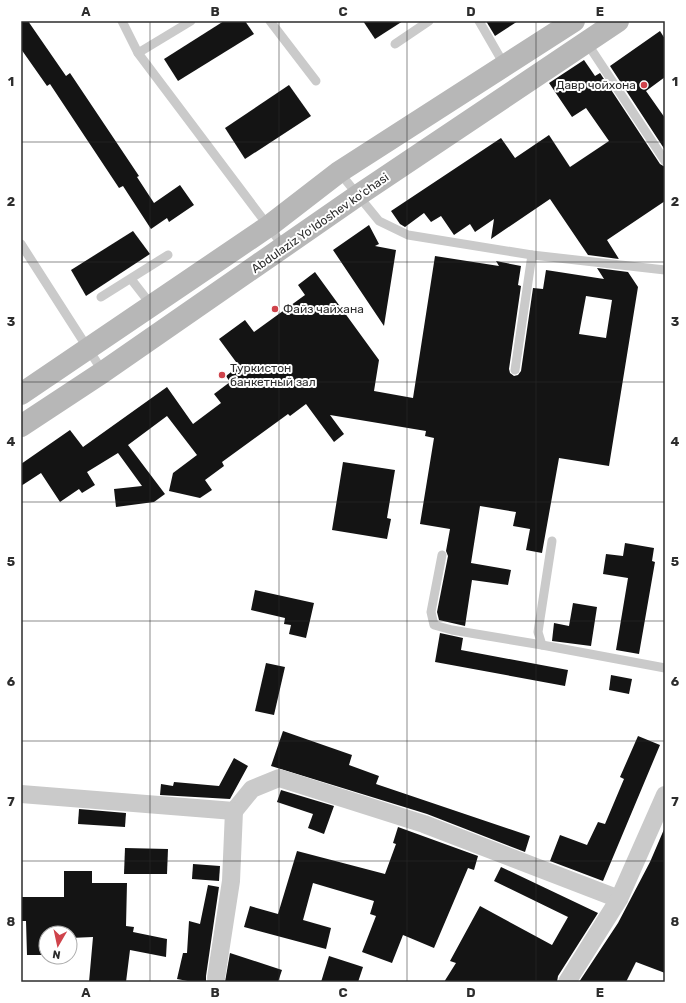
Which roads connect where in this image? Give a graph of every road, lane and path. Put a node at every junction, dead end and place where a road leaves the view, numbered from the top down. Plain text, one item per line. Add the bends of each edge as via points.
1 (122, 21) edge
2 (191, 21) edge
3 (270, 21) edge
4 (429, 21) edge
5 (479, 21) edge
6 (574, 21) edge
7 (618, 21) edge
8 (587, 43) junction
9 (395, 44) dead end
10 (138, 54) junction
11 (505, 66) junction
12 (316, 81) dead end
13 (665, 161) edge
14 (340, 172) junction
15 (357, 196) junction
16 (269, 226) junction
17 (21, 244) edge
18 (285, 248) junction
19 (168, 255) dead end
20 (532, 255) junction
21 (665, 270) edge
22 (131, 279) junction
23 (101, 297) dead end
24 (152, 306) junction
25 (88, 350) junction
26 (515, 370) dead end
27 (103, 372) junction
28 (21, 394) edge
29 (21, 426) edge
30 (552, 542) dead end
31 (442, 555) dead end
32 (542, 646) junction
33 (665, 668) edge
34 (21, 794) edge
35 (665, 795) edge
36 (234, 811) junction
37 (619, 899) junction
38 (216, 978) dead end
39 (567, 982) edge

1 - 10 lane
2 - 10 lane
3 - 12 lane
4 - 9 lane
5 - 11 lane
6 - 11 main road
7 - 8 main road, Abdulaziz Yoʻldoshev koʻchasi
8 - 13 lane
8 - 15 main road, Abdulaziz Yoʻldoshev koʻchasi
10 - 16 lane
11 - 14 main road
14 - 15 lane
14 - 16 main road
15 - 18 main road, Abdulaziz Yoʻldoshev koʻchasi
15 - 20 lane via 379,221 408,235
16 - 18 lane
16 - 24 main road
17 - 25 lane
18 - 27 main road, Abdulaziz Yoʻldoshev koʻchasi
19 - 22 lane
20 - 21 lane
20 - 26 lane
22 - 23 lane
22 - 24 lane
24 - 25 main road
25 - 27 lane
25 - 28 main road
27 - 29 main road, Abdulaziz Yoʻldoshev koʻchasi
30 - 32 lane via 538,632
31 - 32 lane via 431,612 434,625
32 - 33 lane
34 - 36 street
35 - 37 street
36 - 37 street via 252,789 280,778 424,824
36 - 38 street via 231,881
37 - 39 street

